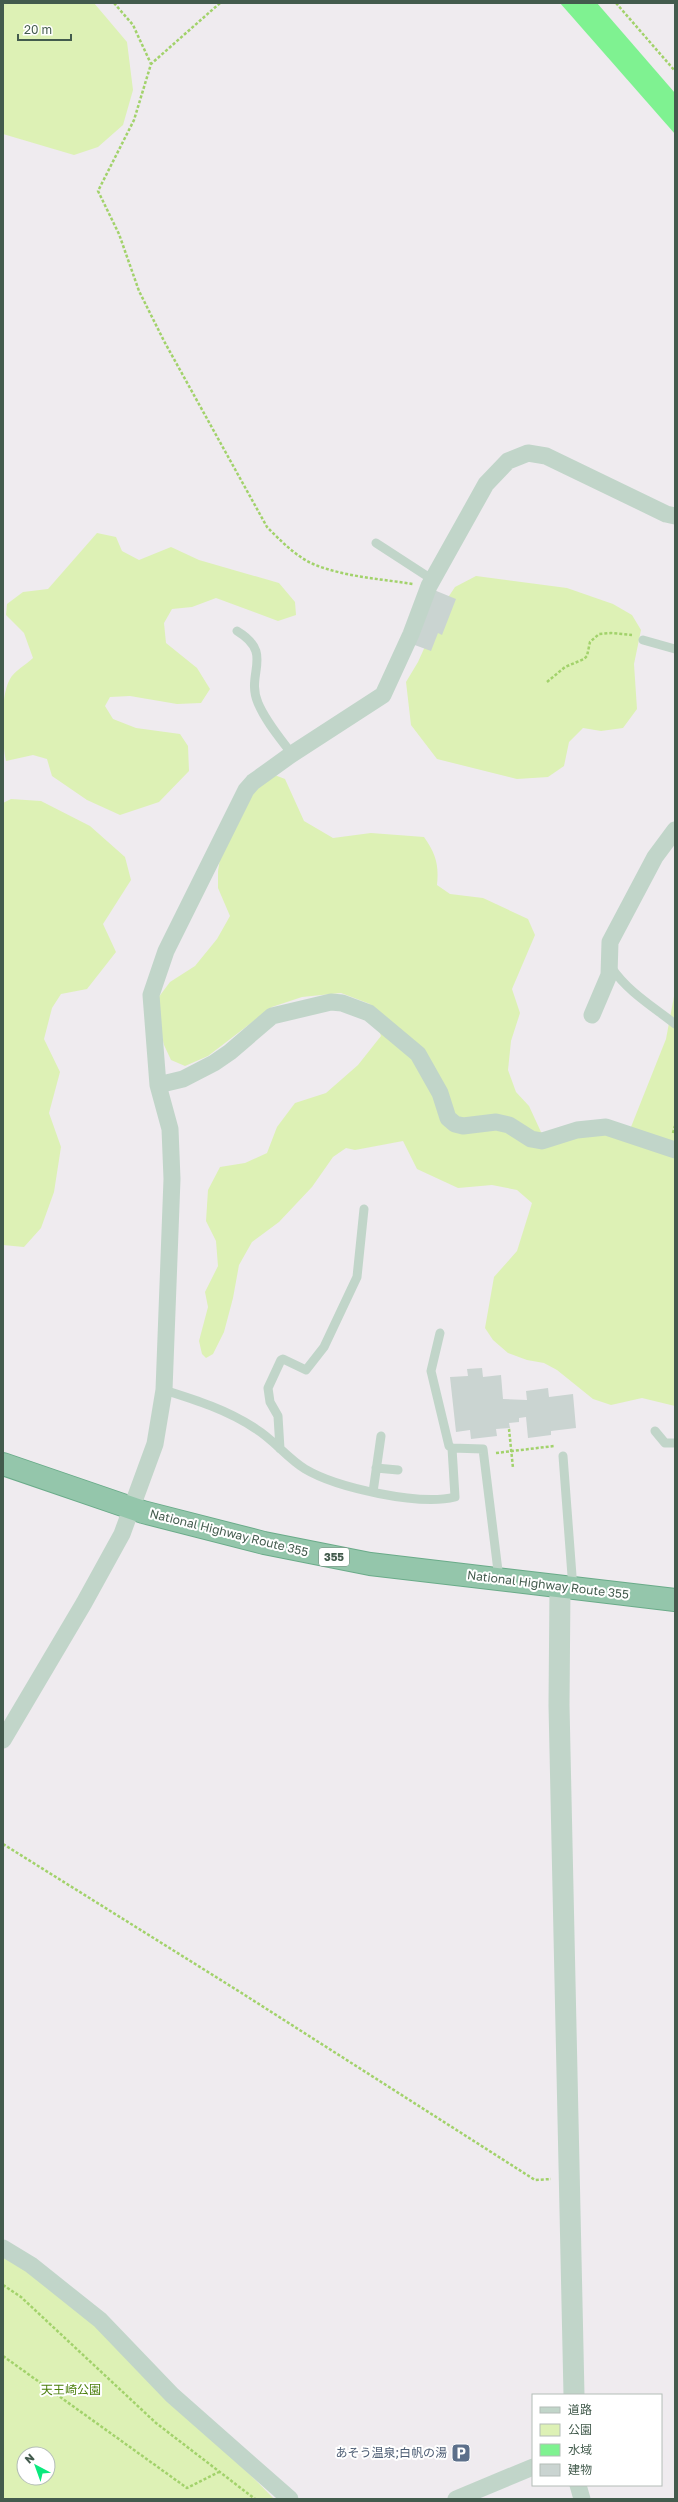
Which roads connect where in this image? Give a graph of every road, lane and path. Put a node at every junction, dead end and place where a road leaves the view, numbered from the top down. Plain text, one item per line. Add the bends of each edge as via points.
1 (114, 3) edge
2 (220, 3) edge
3 (616, 3) edge
4 (151, 64) junction
5 (675, 71) edge
6 (675, 516) edge
7 (376, 543) dead end
8 (431, 583) junction
9 (237, 631) dead end
10 (643, 640) joint
11 (675, 649) edge
12 (547, 682) dead end
13 (292, 754) junction
14 (675, 830) edge
15 (610, 966) junction
16 (592, 1015) dead end
17 (675, 1024) edge
18 (158, 1084) junction
19 (675, 1150) edge
20 (364, 1209) dead end
21 (440, 1333) dead end
22 (164, 1390) junction
23 (509, 1430) dead end
24 (655, 1431) dead end
25 (381, 1436) dead end
26 (675, 1443) edge
27 (452, 1448) junction
28 (280, 1449) junction
29 (511, 1451) junction
30 (483, 1454) junction
31 (563, 1456) joint
32 (3, 1464) edge
33 (376, 1468) junction
34 (513, 1468) dead end
35 (398, 1470) dead end
36 (373, 1492) junction
37 (132, 1508) junction
38 (499, 1579) junction
39 (567, 1588) junction
40 (675, 1600) edge
41 (3, 1740) edge
42 (3, 1844) edge
43 (570, 2177) junction
44 (3, 2248) edge
45 (3, 2285) edge
46 (3, 2356) edge
47 (574, 2394) edge
48 (532, 2467) edge
49 (219, 2472) junction
50 (578, 2486) edge
51 (255, 2499) edge
52 (290, 2499) edge
53 (456, 2499) edge
54 (582, 2499) edge

1 - 4 path via 133,25
2 - 4 path
3 - 5 path
4 - 8 path via 134,120 98,191 119,234 139,291 198,407 266,527 292,550 317,566 360,576
6 - 8 street via 546,456 528,453 508,460 486,484
7 - 8 lane
8 - 13 street via 383,695
9 - 13 lane via 252,640 257,651 257,701 267,720
10 - 11 lane
10 - 12 path via 627,634 599,634 590,642 584,659 565,667
13 - 18 street via 246,790 166,951 152,995
14 - 15 street via 655,857 610,942
15 - 16 street via 609,975
15 - 17 lane via 643,1001
18 - 19 street via 183,1079 214,1063 272,1016 331,1002 342,1003 369,1014 418,1054 440,1093 448,1118 455,1124 464,1126 496,1122 509,1125 531,1139 542,1141 577,1130 606,1128
18 - 22 street via 170,1129 172,1179
20 - 28 lane via 357,1277 324,1347 306,1370 281,1360 268,1388 270,1402 278,1416
21 - 27 lane via 431,1370 449,1446
22 - 28 lane via 235,1416 257,1429
22 - 37 street via 155,1444
23 - 29 path
24 - 26 lane via 665,1443
25 - 33 lane
27 - 30 lane via 483,1449
27 - 36 lane via 455,1497 443,1500
28 - 36 lane via 304,1469 325,1480
29 - 30 path
29 - 31 path via 561,1446
29 - 34 path
30 - 38 lane
31 - 39 lane
32 - 37 highway, National Highway Route 355 / 355
33 - 35 lane
33 - 36 lane
37 - 38 highway, National Highway Route 355 / 355 via 264,1543 370,1564
37 - 41 street via 122,1534 84,1603
38 - 39 highway, National Highway Route 355 / 355
39 - 40 highway, National Highway Route 355 / 355
39 - 43 street via 559,1705
42 - 43 path via 534,2180
43 - 47 street
44 - 52 street via 31,2265 100,2320 172,2395
45 - 49 path via 21,2297 156,2423
46 - 49 path via 187,2488
48 - 53 street
49 - 51 path
50 - 54 street

